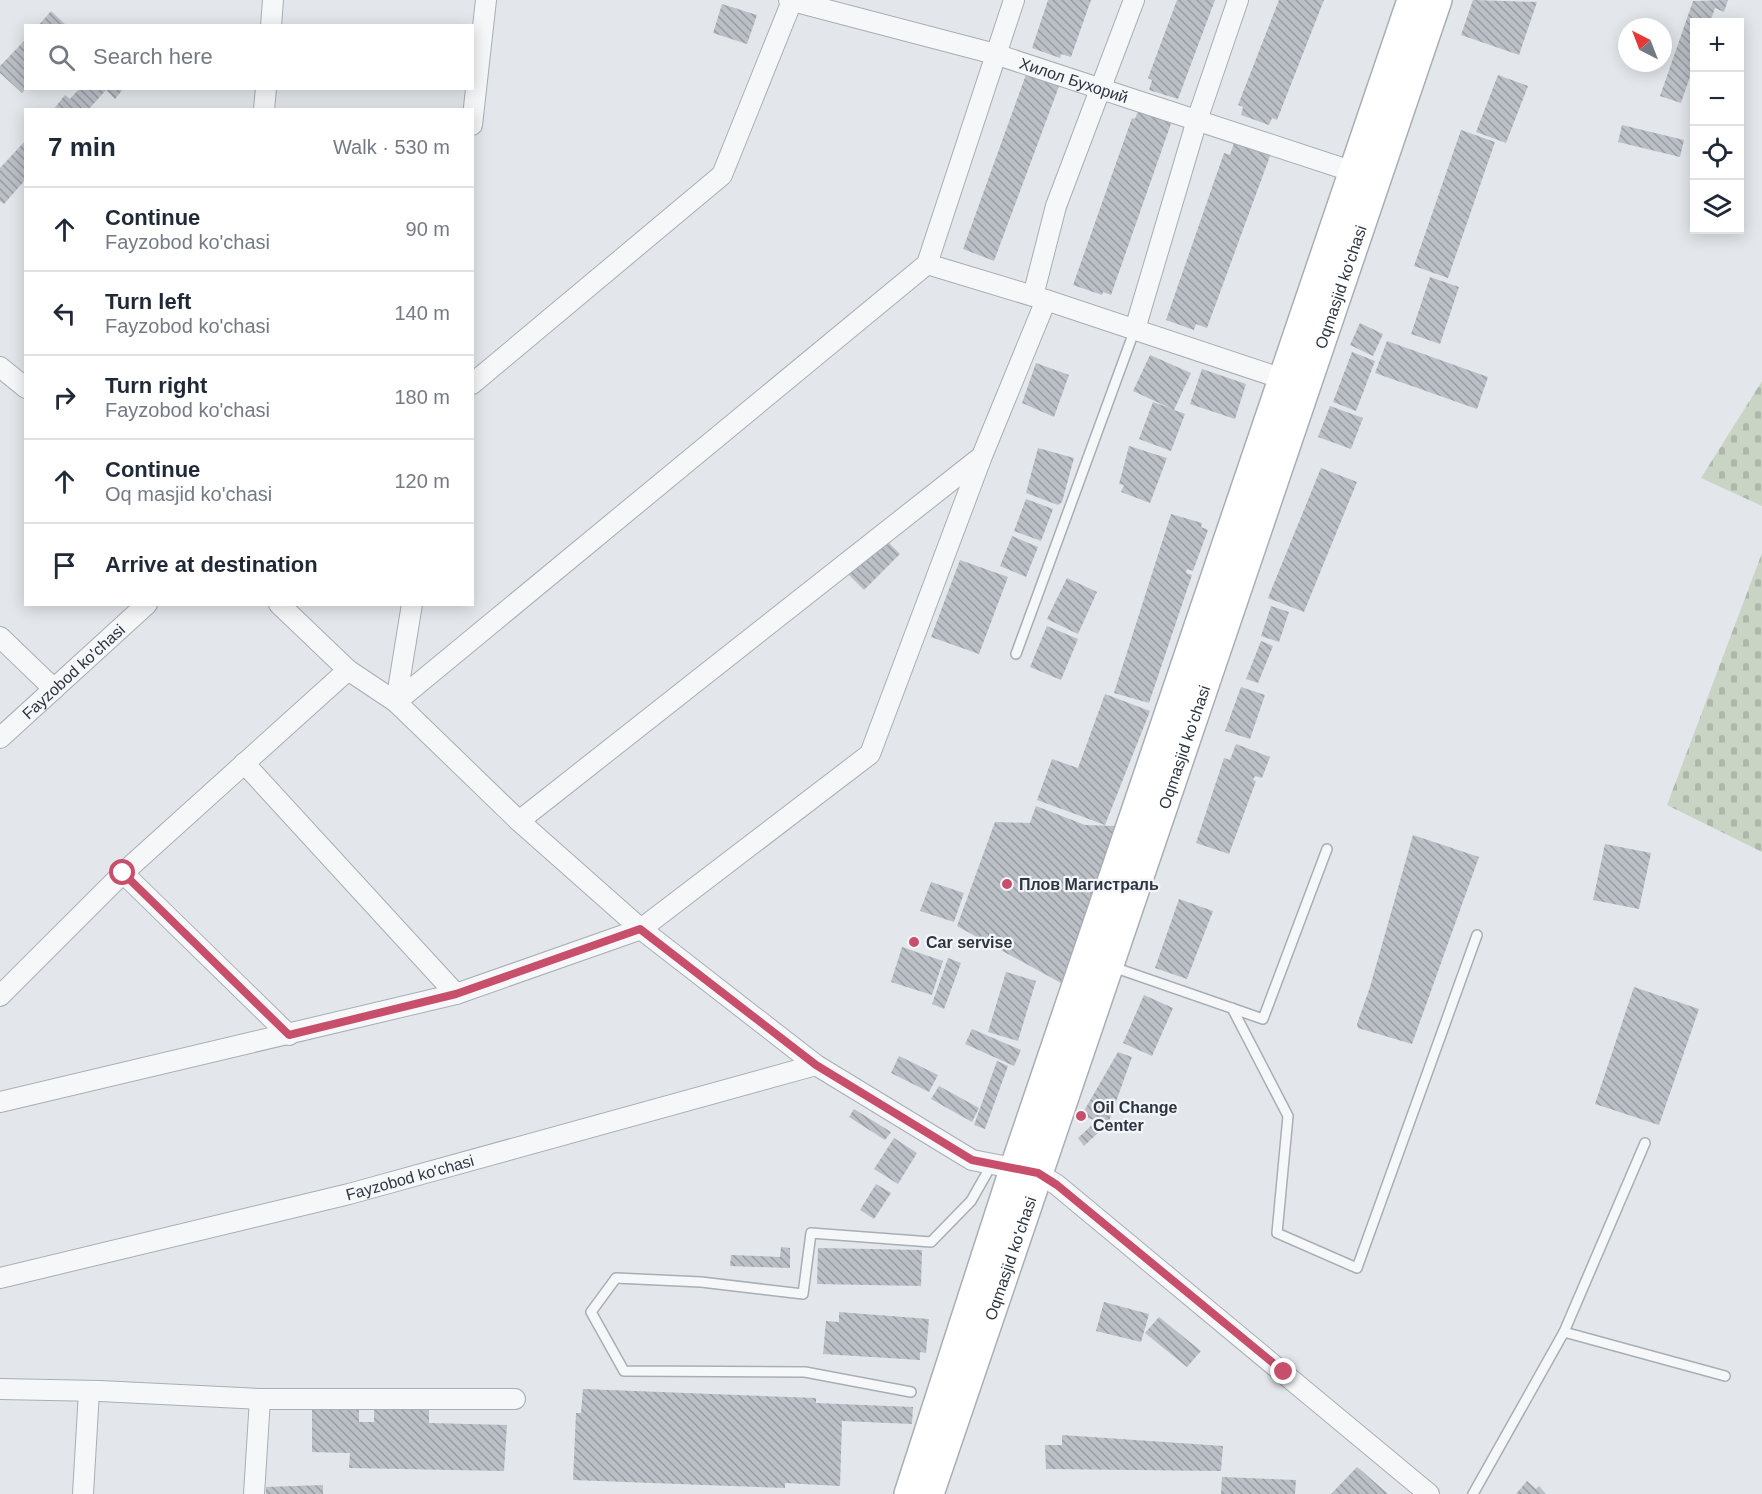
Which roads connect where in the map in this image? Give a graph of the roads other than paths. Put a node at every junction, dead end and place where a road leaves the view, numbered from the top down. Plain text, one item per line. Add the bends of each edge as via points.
1 (273, 0) edge
2 (486, 0) edge
3 (791, 0) edge
4 (1014, 0) edge
5 (1134, 0) edge
6 (1238, 0) edge
7 (1411, 0) edge
8 (1438, 0) edge
9 (271, 24) edge
10 (1412, 36) junction
11 (995, 54) junction
12 (1101, 88) junction
13 (266, 90) edge
14 (264, 108) edge
15 (474, 108) edge
16 (1197, 120) junction
17 (1354, 172) junction
18 (927, 264) junction
19 (1039, 298) junction
20 (1135, 330) junction
21 (0, 367) edge
22 (1283, 379) junction
23 (474, 382) edge
24 (24, 386) edge
25 (982, 456) junction
26 (145, 606) edge
27 (281, 606) edge
28 (412, 606) edge
29 (0, 637) edge
30 (1016, 654) dead end
31 (348, 670) junction
32 (54, 689) junction
33 (396, 702) junction
34 (0, 738) edge
35 (244, 764) junction
36 (519, 821) junction
37 (1327, 849) dead end
38 (123, 873) junction
39 (640, 929) junction
40 (1477, 935) dead end
41 (1108, 966) junction
42 (456, 994) junction
43 (0, 996) edge
44 (1232, 1008) junction
45 (289, 1035) junction
46 (816, 1065) junction
47 (0, 1102) edge
48 (1645, 1143) dead end
49 (1015, 1168) junction
50 (0, 1278) edge
51 (1564, 1332) junction
52 (1725, 1376) dead end
53 (0, 1389) edge
54 (89, 1391) junction
55 (911, 1392) dead end
56 (260, 1399) junction
57 (515, 1399) dead end
58 (83, 1494) edge
59 (254, 1494) edge
60 (908, 1494) edge
61 (930, 1494) edge
62 (1429, 1494) edge
63 (1473, 1494) edge

1 - 9 street
2 - 15 street
3 - 11 street, Хилол Бухорий
3 - 23 street via 722,175
4 - 11 street
5 - 12 street
6 - 16 street
7 - 10 main road, Oqmasjid ko'chasi
8 - 10 main road, Oqmasjid ko'chasi
10 - 17 main road, Oqmasjid ko'chasi
10 - 41 main road, Oqmasjid ko'chasi
11 - 12 street, Хилол Бухорий
11 - 18 street
12 - 16 street, Хилол Бухорий
12 - 19 street via 1056,206
13 - 14 street
16 - 17 street, Хилол Бухорий
16 - 20 street
17 - 22 main road, Oqmasjid ko'chasi
18 - 19 street
18 - 33 street
19 - 20 street
19 - 25 street
20 - 22 street
20 - 30 lane
21 - 24 street
22 - 49 main road, Oqmasjid ko'chasi
25 - 36 street
25 - 39 street via 870,754
26 - 32 street, Fayzobod ko'chasi
27 - 31 street
28 - 33 street
29 - 32 street
31 - 33 street
31 - 35 street
32 - 34 street, Fayzobod ko'chasi
33 - 36 street
35 - 38 street
35 - 42 street
36 - 39 street
37 - 44 lane via 1263,1019
38 - 43 street
38 - 45 street
39 - 42 street
39 - 46 street
40 - 44 lane via 1356,1268 1277,1233 1288,1116
41 - 44 lane
41 - 49 main road, Oqmasjid ko'chasi
42 - 45 street
45 - 47 street
46 - 49 street via 972,1160
46 - 50 street, Fayzobod ko'chasi via 349,1194
48 - 51 lane
49 - 55 lane via 971,1201 931,1242 811,1233 803,1294 701,1282 616,1278 591,1312 624,1371 805,1372
49 - 60 main road, Oqmasjid ko'chasi
49 - 61 main road, Oqmasjid ko'chasi
49 - 62 street via 1063,1190
51 - 52 lane
51 - 63 lane
53 - 54 street
54 - 56 street
54 - 58 street
56 - 57 street
56 - 59 street

